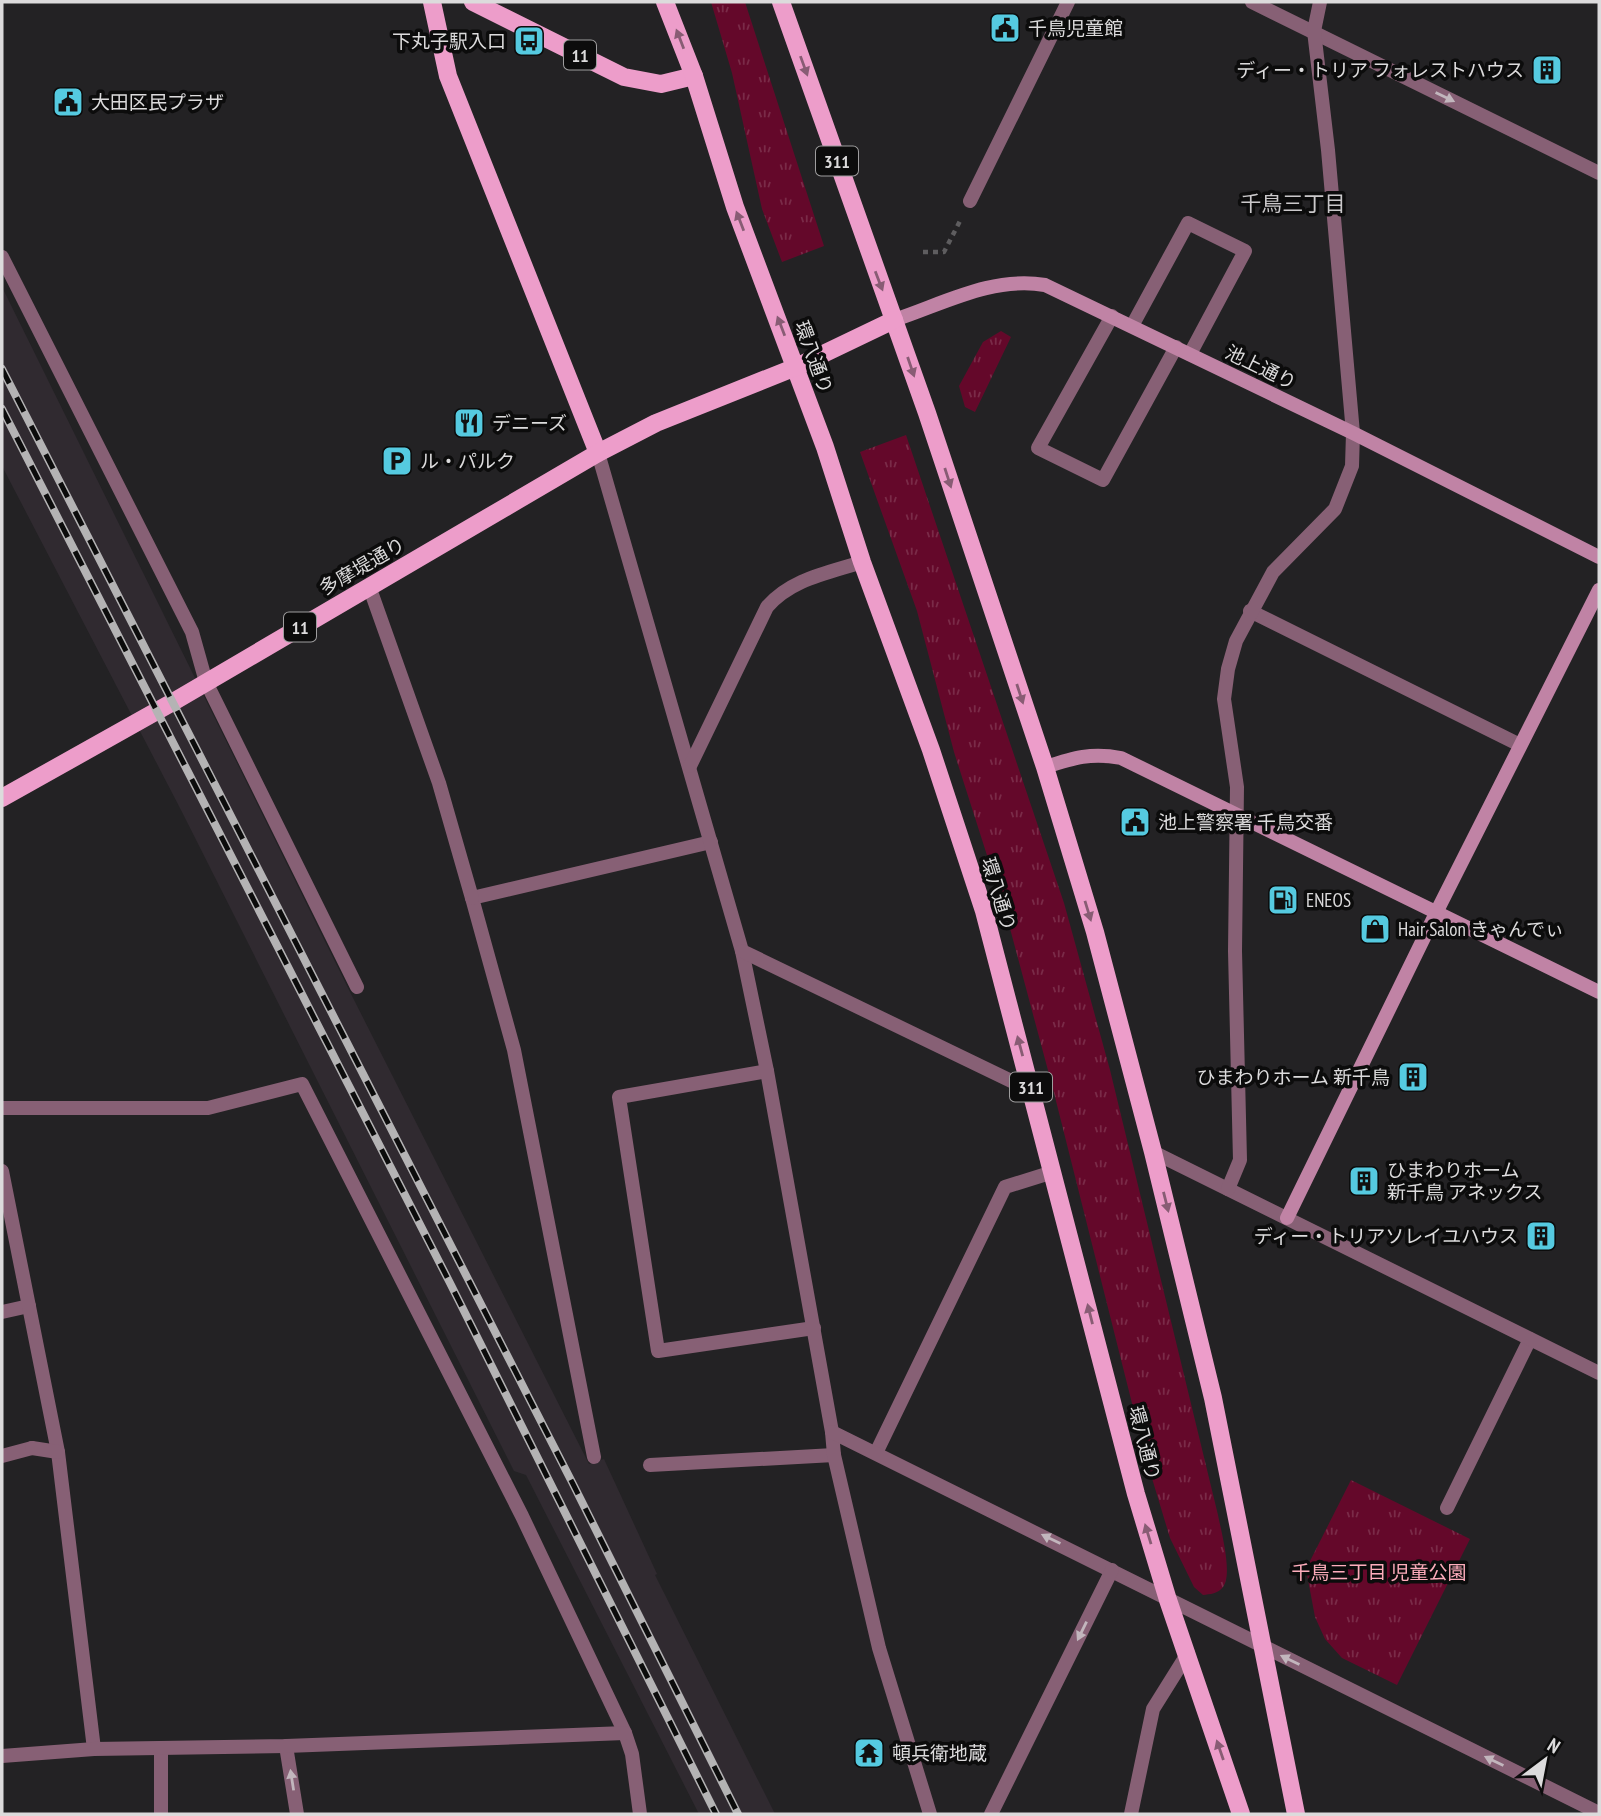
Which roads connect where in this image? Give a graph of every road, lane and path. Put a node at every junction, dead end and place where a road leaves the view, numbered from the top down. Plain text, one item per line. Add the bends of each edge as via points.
1 (432, 2) edge
2 (473, 2) edge
3 (665, 2) edge
4 (780, 2) edge
5 (1068, 2) edge
6 (1252, 2) edge
7 (1321, 2) edge
8 (1314, 31) junction
9 (694, 76) junction
10 (1599, 173) edge
11 (970, 201) joint
12 (923, 252) dead end
13 (2, 257) edge
14 (1112, 316) junction
15 (894, 320) junction
16 (1132, 326) junction
17 (1176, 347) junction
18 (1190, 354) junction
19 (796, 367) junction
20 (1353, 433) junction
21 (598, 453) junction
22 (1599, 557) edge
23 (862, 562) junction
24 (369, 586) junction
25 (1599, 590) edge
26 (1250, 611) junction
27 (206, 682) junction
28 (1520, 745) junction
29 (690, 766) junction
30 (1045, 767) junction
31 (2, 798) edge
32 (1235, 814) junction
33 (711, 842) junction
34 (472, 898) junction
35 (1437, 911) junction
36 (742, 951) junction
37 (357, 987) dead end
38 (1599, 992) edge
39 (767, 1071) junction
40 (1032, 1091) junction
41 (2, 1108) edge
42 (1153, 1152) junction
43 (2, 1171) edge
44 (1053, 1172) junction
45 (1228, 1189) junction
46 (1287, 1218) junction
47 (29, 1306) junction
48 (2, 1312) edge
49 (814, 1328) junction
50 (1530, 1339) junction
51 (1599, 1373) edge
52 (832, 1432) junction
53 (58, 1452) junction
54 (876, 1453) junction
55 (834, 1455) junction
56 (2, 1456) edge
57 (594, 1457) dead end
58 (650, 1465) dead end
59 (1447, 1508) dead end
60 (1112, 1570) junction
61 (1168, 1600) junction
62 (1264, 1647) junction
63 (1188, 1653) junction
64 (625, 1733) junction
65 (286, 1746) junction
66 (161, 1748) junction
67 (94, 1749) junction
68 (2, 1756) edge
69 (1599, 1813) edge
70 (161, 1814) edge
71 (297, 1814) edge
72 (640, 1814) edge
73 (930, 1814) edge
74 (991, 1814) edge
75 (1131, 1814) edge
76 (1241, 1814) edge
77 (1296, 1814) edge

1 - 21 main road via 448,76
2 - 9 main road, 11 via 624,77 660,84
9 -> 3 main road, 環八通り / 311
4 -> 15 main road, 311
5 - 11 street
6 - 8 street
7 - 8 street
8 -> 10 street
8 - 20 street
19 -> 9 main road, 環八通り / 311 via 735,206
11 - 12 path via 944,252
13 - 27 street via 192,632
14 - 15 street, 池上通り via 1045,285 1026,282 988,287
14 - 16 street, 池上通り
14 - 17 street via 1038,448 1103,480
15 - 19 main road, 多摩堤通り / 11
15 -> 30 main road, 311
16 - 17 street, 池上通り
16 - 18 street via 1188,223 1199,228 1245,251
17 - 18 street, 池上通り
18 - 20 street, 池上通り
19 - 21 main road, 多摩堤通り / 11 via 656,423
19 - 23 main road, 環八通り / 311
20 - 22 street, 池上通り
20 - 26 street via 1352,466 1335,509 1273,572
21 - 24 main road, 多摩堤通り / 11
21 - 29 street
23 - 29 street via 795,584 767,607
40 -> 23 main road, 環八通り / 311 via 984,911
24 - 27 main road, 多摩堤通り / 11
24 - 34 street via 439,783
25 - 28 street
26 - 28 street
26 - 32 street via 1234,650 1224,699 1237,787
27 - 31 main road, 多摩堤通り / 11
27 - 37 street
28 - 35 street
29 - 33 street
30 - 32 street via 1085,755 1121,758
30 -> 42 main road, 311 via 1095,932
32 - 35 street
32 - 45 street via 1240,1160
33 - 34 street
33 - 36 street
34 - 57 street via 514,1050
35 - 38 street
35 - 46 street
36 - 39 street
36 - 40 street
39 - 49 street
39 - 49 street via 619,1097 658,1351
40 - 44 main road, 環八通り / 311
41 - 64 street via 208,1108 302,1084 522,1516
42 - 45 street
42 -> 62 main road, 311 via 1213,1398
43 - 47 street
44 - 54 street via 1005,1187
61 -> 44 main road, 環八通り / 311
45 - 46 street
46 - 50 street
47 - 48 street
47 - 53 street
49 - 52 street
50 - 51 street
50 - 59 street
52 - 54 street
52 - 55 street
53 - 56 street via 32,1448
53 - 67 street
60 -> 54 street
55 - 58 street
55 - 73 street via 879,1648
60 - 61 street
60 -> 74 street
61 - 62 street
61 - 63 main road, 環八通り / 311
69 -> 62 street
62 - 77 main road, 311
63 - 75 street via 1153,1709
76 -> 63 main road, 環八通り / 311
64 - 65 street
64 - 72 street
65 - 66 street
71 -> 65 street
66 - 67 street
66 - 70 street
67 - 68 street

